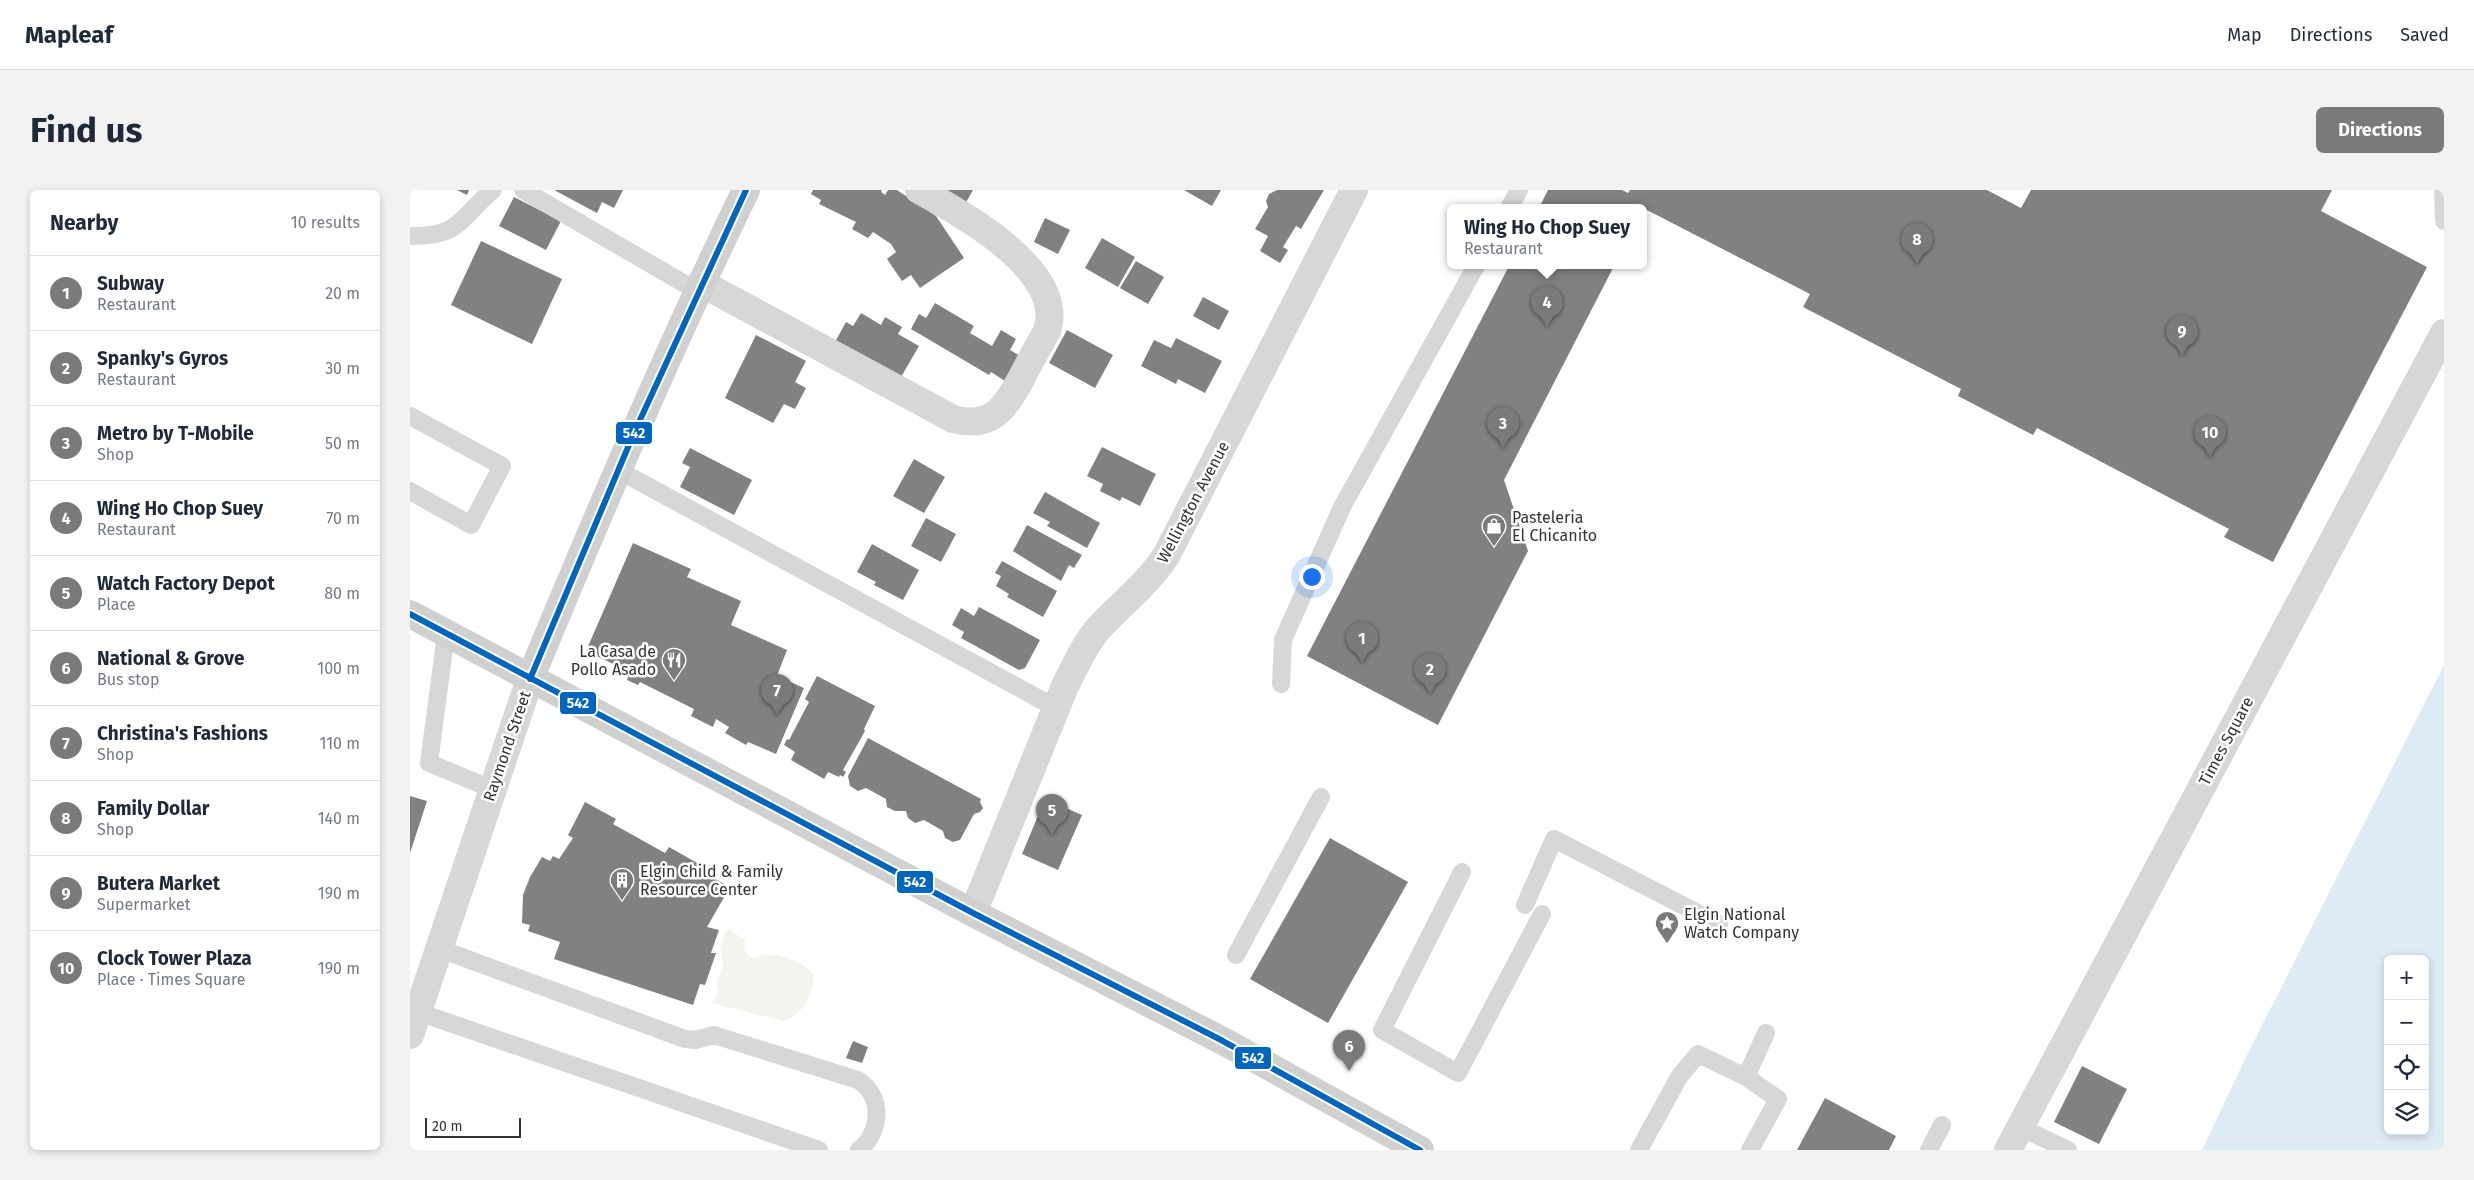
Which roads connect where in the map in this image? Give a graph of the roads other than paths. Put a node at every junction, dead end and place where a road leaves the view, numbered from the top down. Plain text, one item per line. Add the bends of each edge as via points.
1 (493, 190) edge
2 (524, 190) edge
3 (746, 190) edge
4 (919, 190) edge
5 (1354, 190) edge
6 (1519, 190) edge
7 (2443, 190) edge
8 (1511, 204) edge
9 (2444, 221) edge
10 (410, 236) edge
11 (1474, 269) edge
12 (699, 287) junction
13 (2444, 333) edge
14 (410, 416) edge
15 (618, 470) junction
16 (410, 491) edge
17 (410, 614) edge
18 (446, 634) junction
19 (530, 679) junction
20 (1281, 684) dead end
21 (1056, 708) junction
22 (492, 789) junction
23 (1321, 797) dead end
24 (1462, 872) dead end
25 (1525, 905) dead end
26 (973, 913) junction
27 (1542, 914) dead end
28 (1719, 924) dead end
29 (440, 949) junction
30 (1236, 955) dead end
31 (414, 1023) edge
32 (1766, 1032) dead end
33 (1746, 1077) junction
34 (1942, 1125) dead end
35 (2014, 1138) edge
36 (819, 1150) edge
37 (859, 1150) edge
38 (1420, 1150) edge
39 (1639, 1150) edge
40 (1750, 1150) edge
41 (1929, 1150) edge
42 (2068, 1150) edge

1 - 10 lane via 453,229 431,236
2 - 12 lane
3 - 12 street, Raymond Street
4 - 12 street via 966,216 1023,262 1047,302 1050,322 1047,331 1005,407 988,419 975,422 953,420
5 - 21 street, Wellington Avenue via 1167,554 1158,569 1097,631 1078,660
6 - 8 lane
7 - 9 lane
11 - 20 lane via 1342,507 1283,640
12 - 15 street, Raymond Street
13 - 35 street, Times Square
14 - 16 lane via 502,466 471,525
15 - 19 street, Raymond Street
15 - 21 lane
17 - 18 street
18 - 19 street
18 - 22 lane via 429,763
19 - 22 street, Raymond Street
19 - 26 street
21 - 26 street, Wellington Avenue
22 - 29 street, Raymond Street
23 - 30 lane
24 - 27 lane via 1382,1030 1458,1073
25 - 28 lane via 1554,839
26 - 38 street via 1223,1041
29 - 31 street, Raymond Street
29 - 37 lane via 685,1039 714,1035 858,1080 871,1093 878,1115 871,1136
31 - 36 lane
32 - 33 lane
33 - 39 lane via 1698,1054 1679,1077
33 - 40 lane via 1778,1099
34 - 41 lane
35 - 42 lane

